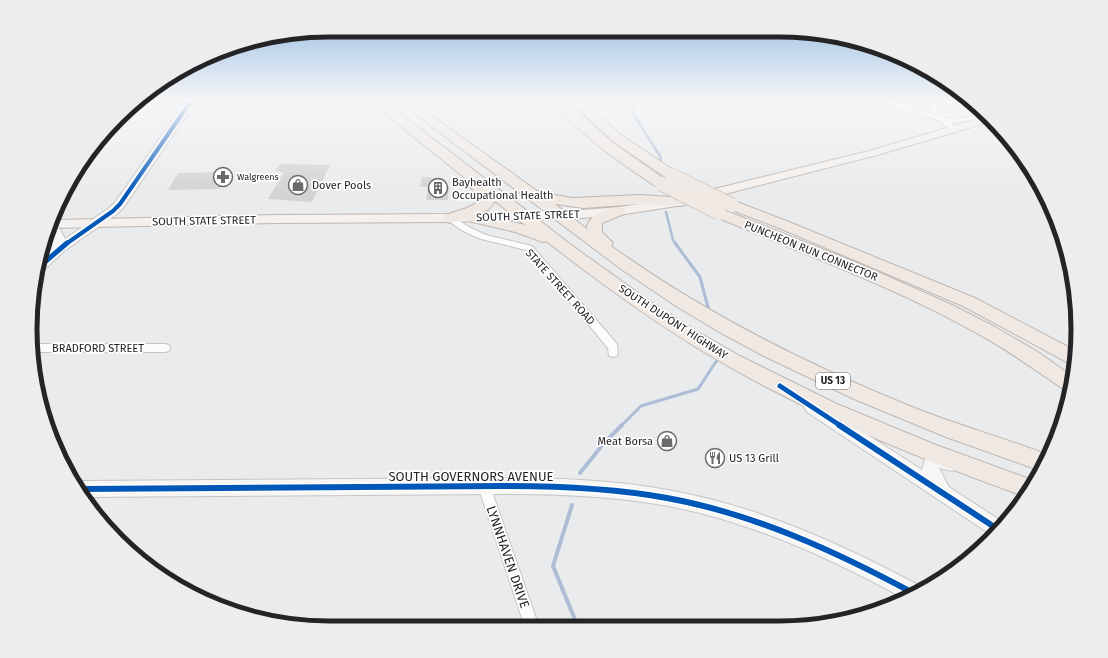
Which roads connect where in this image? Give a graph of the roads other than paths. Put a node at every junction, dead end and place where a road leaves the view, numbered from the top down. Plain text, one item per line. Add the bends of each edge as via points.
1 (170, 132) edge
2 (416, 132) edge
3 (423, 132) edge
4 (446, 132) edge
5 (591, 132) edge
6 (610, 132) edge
7 (941, 132) edge
8 (447, 157) junction
9 (667, 180) junction
10 (520, 186) junction
11 (682, 201) junction
12 (725, 209) junction
13 (619, 211) junction
14 (558, 214) junction
15 (523, 215) junction
16 (472, 217) junction
17 (450, 218) junction
18 (96, 223) junction
19 (56, 224) edge
20 (53, 231) edge
21 (563, 246) junction
22 (51, 255) junction
23 (45, 261) edge
24 (635, 271) junction
25 (685, 304) junction
26 (38, 348) edge
27 (165, 348) dead end
28 (613, 353) dead end
29 (1070, 356) edge
30 (1066, 382) edge
31 (780, 386) junction
32 (1039, 461) edge
33 (959, 465) junction
34 (484, 486) junction
35 (1024, 488) edge
36 (85, 489) edge
37 (943, 493) junction
38 (994, 527) edge
39 (905, 592) edge
40 (530, 621) edge

1 - 18 main road via 120,204
2 - 8 highway, SOUTH DUPONT HIGHWAY / US 13
3 - 14 highway via 514,197
4 - 10 highway, SOUTH DUPONT HIGHWAY / US 13
5 - 9 highway, PUNCHEON RUN CONNECTOR via 628,162
6 - 9 highway, PUNCHEON RUN CONNECTOR
7 - 11 main road, SOUTH STATE STREET via 873,153
8 - 15 highway, SOUTH DUPONT HIGHWAY / US 13
8 - 17 highway via 483,191 488,199 486,205 479,209
9 - 12 highway, PUNCHEON RUN CONNECTOR, bridge
10 - 11 highway via 549,199 574,204 628,200
10 - 14 highway, SOUTH DUPONT HIGHWAY / US 13
11 - 13 main road, SOUTH STATE STREET
12 - 29 highway, PUNCHEON RUN CONNECTOR via 911,277 969,302
12 - 30 highway, PUNCHEON RUN CONNECTOR via 955,312 1006,341
13 - 14 main road, SOUTH STATE STREET
13 - 25 highway via 597,220 593,227 595,234
14 - 15 main road, SOUTH STATE STREET
14 - 24 highway, SOUTH DUPONT HIGHWAY / US 13
15 - 16 main road, SOUTH STATE STREET
15 - 21 highway, SOUTH DUPONT HIGHWAY / US 13
15 - 24 highway via 557,229
16 - 17 main road, SOUTH STATE STREET
16 - 21 highway via 519,228
17 - 18 main road, SOUTH STATE STREET
17 - 28 street, STATE STREET ROAD via 484,238 528,248 613,347
18 - 19 main road, SOUTH STATE STREET
18 - 22 main road
20 - 22 main road via 59,238
21 - 31 highway, SOUTH DUPONT HIGHWAY / US 13 via 682,331
22 - 23 main road
24 - 25 highway, SOUTH DUPONT HIGHWAY / US 13
25 - 32 highway, SOUTH DUPONT HIGHWAY / US 13 via 759,346 862,394 940,426
26 - 27 street, BRADFORD STREET
31 - 33 highway, SOUTH DUPONT HIGHWAY / US 13 via 872,430
31 - 37 main road
33 - 35 highway, SOUTH DUPONT HIGHWAY / US 13
33 - 37 main road via 940,460 931,464 930,471
34 - 36 main road, SOUTH GOVERNORS AVENUE
34 - 39 main road, SOUTH GOVERNORS AVENUE via 556,487 668,498 746,519 798,537 837,553
34 - 40 street, LYNNHAVEN DRIVE
37 - 38 main road

